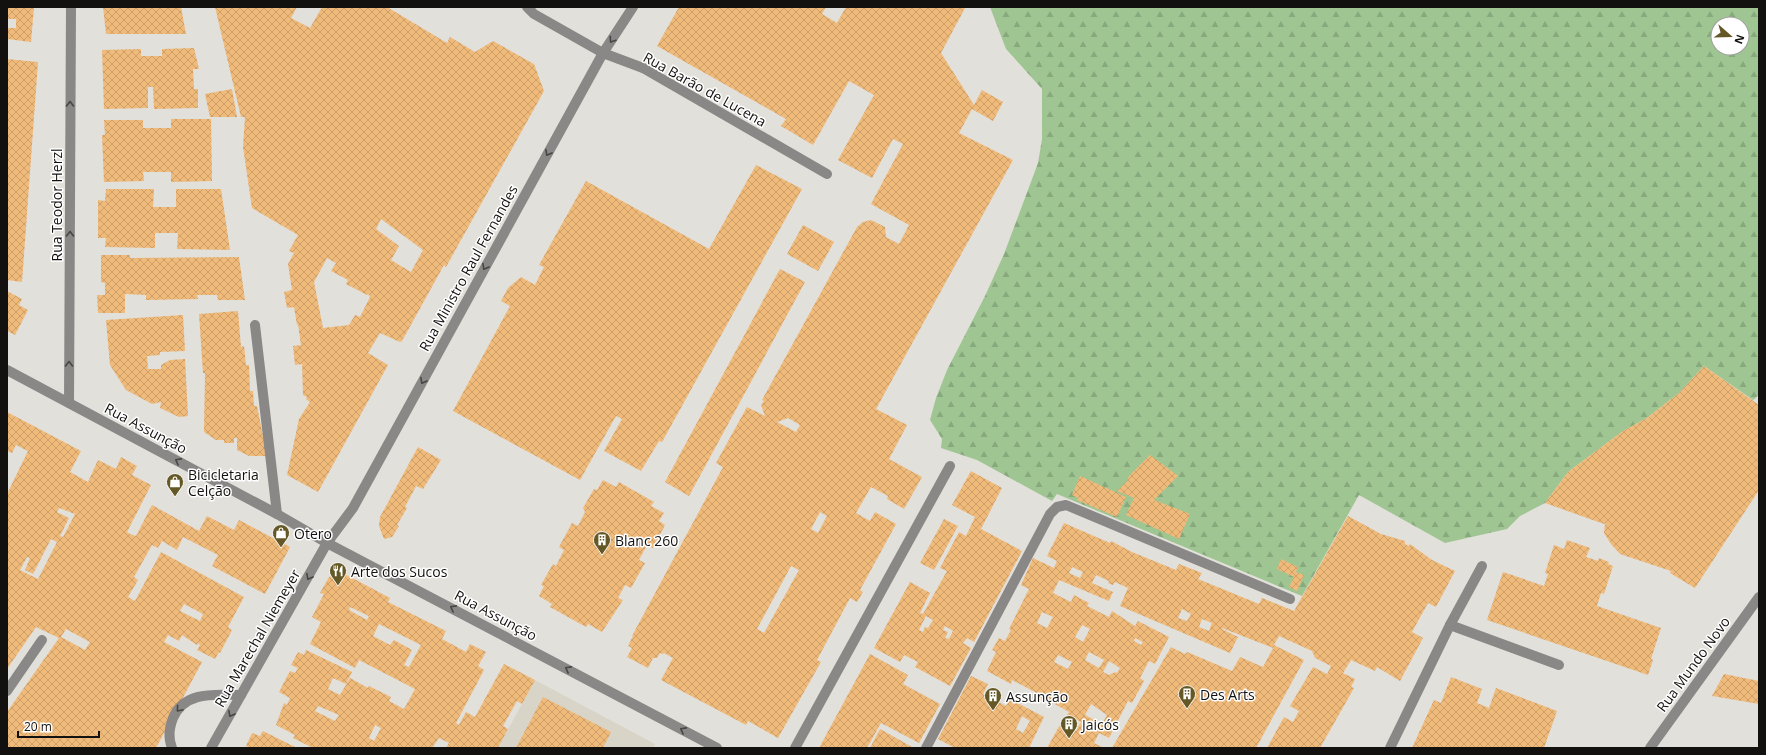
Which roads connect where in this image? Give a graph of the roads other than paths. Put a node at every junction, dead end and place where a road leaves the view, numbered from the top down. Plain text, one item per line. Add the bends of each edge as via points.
1 (71, 7) edge
2 (527, 7) edge
3 (633, 7) edge
4 (603, 53) junction
5 (827, 174) dead end
6 (255, 325) dead end
7 (7, 370) edge
8 (69, 404) junction
9 (950, 466) dead end
10 (277, 514) junction
11 (327, 542) junction
12 (1482, 566) dead end
13 (1759, 597) edge
14 (1290, 600) dead end
15 (1450, 625) junction
16 (42, 640) dead end
17 (1559, 665) dead end
18 (7, 691) edge
19 (241, 695) junction
20 (172, 748) edge
21 (211, 748) edge
22 (717, 748) edge
23 (795, 748) edge
24 (926, 748) edge
25 (1390, 748) edge
26 (1650, 748) edge

8 -> 1 street, Rua Teodor Herzl
2 - 4 street, Rua Barão de Lucena via 534,14
3 -> 4 street, Rua Ministro Raul Fernandes
4 - 5 street, Rua Barão de Lucena via 642,68
4 -> 11 street, Rua Ministro Raul Fernandes via 353,508
6 - 10 street
7 - 8 street, Rua Assunção
10 -> 8 street, Rua Assunção
9 - 23 street
10 - 11 street, Rua Assunção
11 -> 19 street, Rua Marechal Niemeyer
22 -> 11 street, Rua Assunção
12 - 15 street
13 - 26 street, Rua Mundo Novo
14 - 24 street via 1066,505 1057,507 1050,514
15 - 17 street
15 - 25 street
16 - 18 street
19 -> 20 street via 193,697 182,705 170,726 168,738
19 -> 21 street, Rua Marechal Niemeyer

